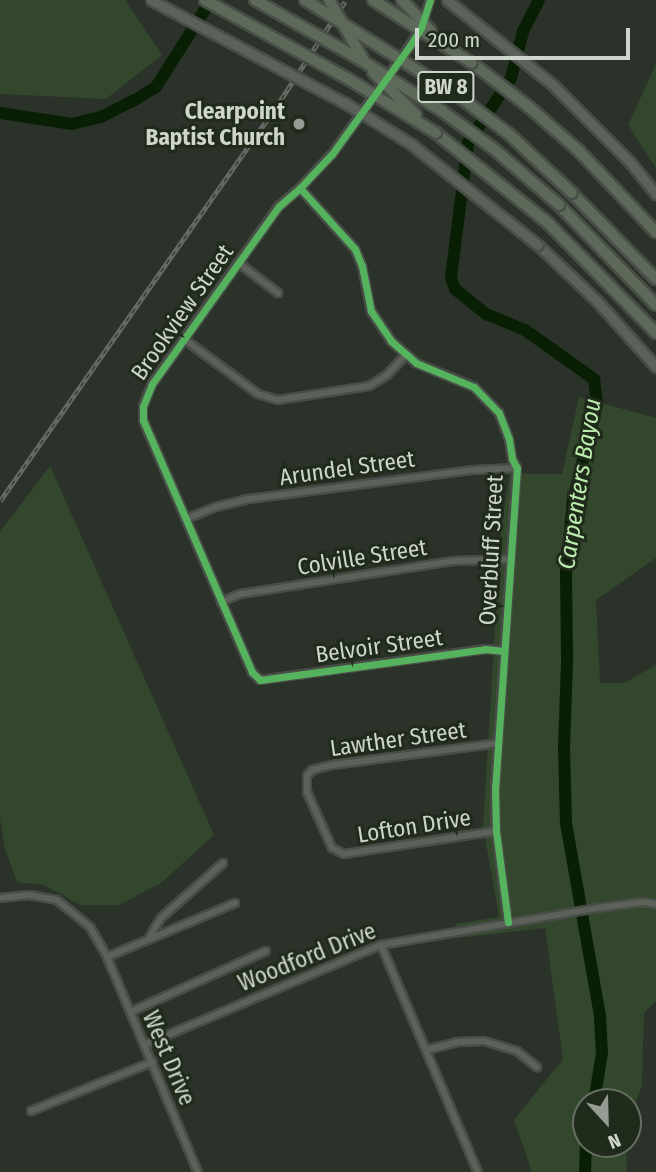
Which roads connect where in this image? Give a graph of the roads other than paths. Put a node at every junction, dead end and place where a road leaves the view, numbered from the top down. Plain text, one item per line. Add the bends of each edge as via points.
1 (151, 0) edge
2 (205, 0) edge
3 (255, 0) edge
4 (305, 0) edge
5 (329, 0) edge
6 (373, 0) edge
7 (402, 0) edge
8 (430, 0) edge
9 (447, 0) edge
10 (472, 63) junction
11 (436, 133) junction
12 (300, 188) junction
13 (656, 194) edge
14 (656, 232) edge
15 (240, 264) junction
16 (656, 279) edge
17 (278, 293) dead end
18 (656, 305) edge
19 (656, 333) edge
20 (184, 339) junction
21 (405, 356) junction
22 (656, 368) edge
23 (517, 468) junction
24 (186, 519) junction
25 (511, 559) junction
26 (221, 602) junction
27 (504, 651) junction
28 (260, 680) joint
29 (498, 743) junction
30 (307, 776) joint
31 (496, 831) junction
32 (223, 863) dead end
33 (0, 898) edge
34 (235, 903) dead end
35 (656, 904) edge
36 (508, 922) junction
37 (148, 939) junction
38 (381, 945) junction
39 (266, 951) dead end
40 (107, 957) junction
41 (130, 1012) junction
42 (144, 1045) junction
43 (426, 1050) junction
44 (152, 1062) junction
45 (537, 1067) dead end
46 (31, 1111) dead end
47 (198, 1172) edge
48 (478, 1172) edge

1 - 22 main road, bridge via 271,62 400,137 538,245 597,301
2 - 11 highway, bridge
3 - 18 highway, BW 8, bridge via 431,104 494,149 559,205
4 - 16 highway, BW 8, bridge via 457,95 509,134
5 - 11 highway, bridge via 367,64
6 - 10 highway, bridge
7 - 10 highway, bridge via 426,27
8 - 12 street, Brookview Street via 421,28 408,47 332,154
9 - 13 main road via 552,84
10 - 14 highway via 579,151
11 - 19 highway via 549,224
12 - 15 street, Brookview Street via 279,206
12 - 21 street, Overbluff Street via 355,249 370,311
15 - 17 street
15 - 20 street, Brookview Street
20 - 21 street via 258,394 278,400 362,388 387,375
20 - 24 street, Brookview Street via 148,391 142,413
21 - 23 street, Overbluff Street via 467,382 486,398 499,412
23 - 24 street, Arundel Street via 249,499
23 - 25 street, Overbluff Street
24 - 26 street, Brookview Street
25 - 26 street, Colville Street via 452,561 240,594
25 - 27 street, Overbluff Street
26 - 28 street, Brookview Street via 252,672
27 - 28 street, Belvoir Street via 485,649
27 - 29 street, Overbluff Street
29 - 30 street, Lawther Street via 332,765
29 - 31 street, Overbluff Street
30 - 31 street, Lofton Drive via 307,792 338,853
31 - 36 street, Overbluff Street
32 - 37 street via 161,918
33 - 40 street, West Drive via 29,895 63,904 90,927
34 - 37 street
35 - 36 street, Woodford Drive via 643,902
36 - 38 street, Woodford Drive
37 - 40 street
38 - 42 street, Woodford Drive
38 - 43 street
39 - 41 street
40 - 41 street, West Drive
41 - 42 street, West Drive
42 - 44 street, West Drive
43 - 45 street via 484,1041 517,1051
43 - 48 street
44 - 46 street
44 - 47 street, West Drive

